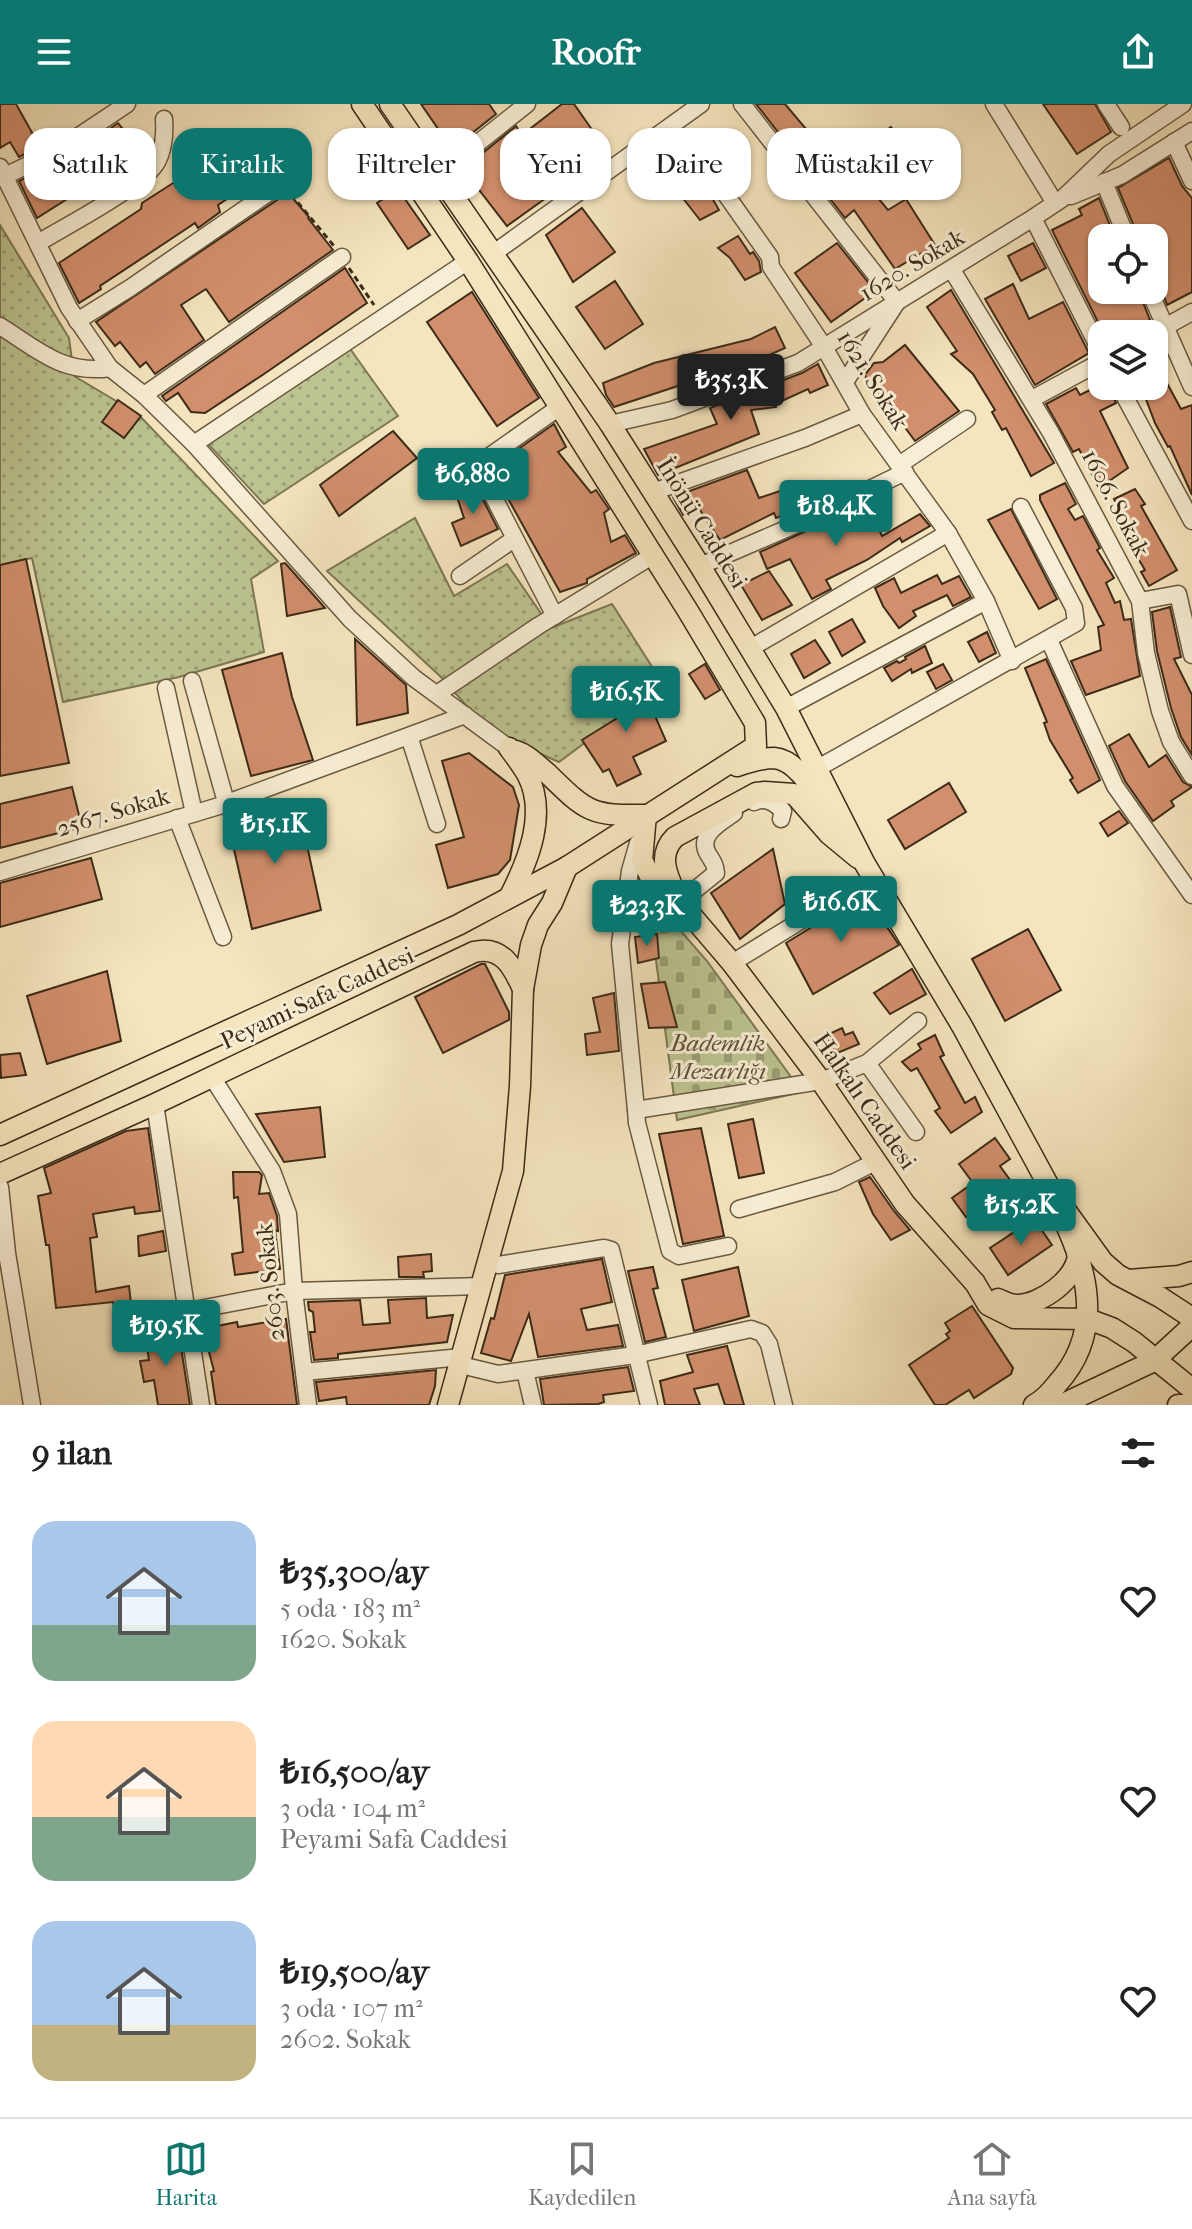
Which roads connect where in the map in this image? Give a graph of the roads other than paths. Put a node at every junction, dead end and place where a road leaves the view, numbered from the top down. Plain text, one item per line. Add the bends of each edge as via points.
1 (127, 104) edge
2 (362, 104) edge
3 (390, 104) edge
4 (701, 104) edge
5 (742, 104) edge
6 (994, 104) edge
7 (1106, 104) edge
8 (1183, 104) edge
9 (519, 107) edge
10 (164, 119) dead end
11 (1121, 127) dead end
12 (407, 128) edge
13 (1192, 131) edge
14 (484, 136) edge
15 (1174, 142) junction
16 (2, 172) edge
17 (1192, 181) edge
18 (1104, 182) junction
19 (255, 200) edge
20 (457, 200) edge
21 (730, 200) edge
22 (1055, 203) junction
23 (1033, 218) junction
24 (1121, 224) edge
25 (38, 243) junction
26 (494, 253) junction
27 (342, 257) road end
28 (468, 261) junction
29 (952, 270) junction
30 (897, 302) junction
31 (1192, 312) edge
32 (77, 321) junction
33 (1168, 325) edge
34 (0, 326) edge
35 (1088, 326) edge
36 (824, 347) junction
37 (1168, 347) edge
38 (110, 368) junction
39 (1088, 369) edge
40 (845, 382) junction
41 (1192, 387) edge
42 (144, 395) junction
43 (1032, 399) junction
44 (1127, 400) edge
45 (561, 406) junction
46 (862, 414) junction
47 (967, 419) dead end
48 (610, 424) junction
49 (194, 444) junction
50 (902, 469) junction
51 (653, 492) junction
52 (1021, 507) dead end
53 (1192, 521) edge
54 (948, 533) junction
55 (514, 539) junction
56 (652, 556) junction
57 (700, 566) junction
58 (460, 576) dead end
59 (986, 601) junction
60 (1140, 601) junction
61 (555, 616) junction
62 (1049, 640) junction
63 (749, 649) junction
64 (1192, 655) edge
65 (1012, 661) junction
66 (192, 681) dead end
67 (166, 688) dead end
68 (437, 694) junction
69 (786, 708) junction
70 (465, 715) junction
71 (206, 732) junction
72 (409, 736) junction
73 (177, 739) junction
74 (509, 748) junction
75 (818, 768) junction
76 (721, 770) junction
77 (1192, 776) edge
78 (224, 795) dead end
79 (194, 813) junction
80 (646, 815) junction
81 (177, 818) junction
82 (781, 819) dead end
83 (437, 824) dead end
84 (865, 864) junction
85 (567, 867) junction
86 (0, 872) edge
87 (831, 893) dead end
88 (1192, 895) edge
89 (510, 896) junction
90 (680, 902) junction
91 (223, 937) dead end
92 (732, 963) junction
93 (523, 989) junction
94 (918, 1021) dead end
95 (867, 1063) junction
96 (212, 1077) junction
97 (821, 1081) junction
98 (155, 1104) junction
99 (636, 1110) junction
100 (916, 1132) dead end
101 (0, 1135) edge
102 (875, 1162) junction
103 (0, 1174) edge
104 (0, 1187) edge
105 (1051, 1190) junction
106 (739, 1209) dead end
107 (728, 1246) dead end
108 (1078, 1253) junction
109 (488, 1263) junction
110 (1192, 1272) edge
111 (1128, 1280) junction
112 (975, 1283) junction
113 (482, 1286) junction
114 (294, 1291) junction
115 (189, 1311) junction
116 (1192, 1318) edge
117 (1088, 1319) junction
118 (1192, 1326) edge
119 (635, 1355) junction
120 (462, 1361) junction
121 (1154, 1361) junction
122 (525, 1371) junction
123 (304, 1372) junction
124 (1192, 1389) edge
125 (32, 1405) edge
126 (201, 1405) edge
127 (308, 1405) edge
128 (448, 1405) edge
129 (533, 1405) edge
130 (649, 1405) edge
131 (784, 1405) edge
132 (1034, 1405) edge
133 (1061, 1405) edge
134 (1178, 1405) edge
135 (1192, 1405) edge

1 - 16 street via 55,152
2 - 28 main road
3 - 12 main road, İnönü Caddesi
4 - 26 street
5 - 30 street
6 - 22 street
7 - 11 street
8 - 22 street via 1109,154
9 - 14 street
10 - 25 street via 161,154 145,178
13 - 15 street
15 - 17 street
15 - 18 street
16 - 25 street
18 - 22 street
18 - 24 street
19 - 32 street
20 - 26 main road, İnönü Caddesi
21 - 36 street, 1621. Sokak
22 - 23 street, 1620. Sokak
23 - 29 street, 1620. Sokak
23 - 35 street
25 - 32 street
26 - 48 main road, İnönü Caddesi
27 - 42 street
28 - 45 main road
28 - 49 street
29 - 30 street, 1620. Sokak
29 - 43 street, 1606. Sokak
30 - 36 street, 1620. Sokak
30 - 40 street
31 - 33 street
32 - 38 street
34 - 38 street via 64,366
36 - 40 street, 1621. Sokak
36 - 48 street, 1620. Sokak via 798,363 672,410
37 - 41 street
38 - 42 street
39 - 43 street
40 - 46 street, 1621. Sokak
42 - 49 street
43 - 60 street, 1606. Sokak
44 - 53 street
45 - 55 street via 477,465
45 - 56 main road
46 - 50 street, 1621. Sokak
46 - 51 street
47 - 50 street
48 - 51 main road, İnönü Caddesi
49 - 68 street via 350,619
50 - 54 street, 1621. Sokak
50 - 57 street via 802,522
51 - 57 main road, İnönü Caddesi
52 - 62 street via 1074,608 1076,623
54 - 59 street, 1621. Sokak
54 - 63 street
55 - 58 street
55 - 61 street
56 - 61 street
56 - 76 main road via 755,723 756,746
57 - 63 main road, İnönü Caddesi
59 - 65 street, 1621. Sokak
59 - 69 street
60 - 64 street via 1178,594
60 - 77 street, 1606. Sokak via 1160,711
61 - 68 street
62 - 65 street
62 - 88 street via 1115,786
63 - 69 main road, İnönü Caddesi
65 - 75 street
66 - 71 street
67 - 73 street
68 - 70 street
69 - 75 main road, İnönü Caddesi
70 - 72 street, 2567. Sokak
70 - 74 street
71 - 73 street
71 - 78 street
72 - 79 street, 2567. Sokak
72 - 83 street
73 - 79 street
74 - 80 main road via 534,761 594,812
74 - 89 main road via 528,775 536,809 533,838
75 - 84 main road, İnönü Caddesi
76 - 80 main road, Peyami Safa Caddesi
76 - 84 main road via 761,759 790,764
79 - 81 street, 2567. Sokak
80 - 85 main road, Peyami Safa Caddesi
80 - 90 main road, Halkalı Caddesi via 642,860 651,878
80 - 99 street via 630,871 620,944
81 - 86 street, 2567. Sokak
81 - 91 street
82 - 90 street via 783,811 773,801 761,799 710,831 706,851 716,873
84 - 90 main road, İnönü Caddesi via 794,794 765,792 746,797 669,843 665,867
84 - 105 main road, İnönü Caddesi
85 - 89 main road, Peyami Safa Caddesi
85 - 93 main road via 534,934
87 - 92 street via 805,918
89 - 101 main road, Peyami Safa Caddesi via 458,925
90 - 92 main road, Halkalı Caddesi
92 - 97 main road, Halkalı Caddesi
93 - 96 main road, Peyami Safa Caddesi via 504,957 495,951 474,952
93 - 109 main road via 513,1171
94 - 95 street
95 - 97 street
95 - 100 street
96 - 98 main road, Peyami Safa Caddesi
96 - 114 street, 2603. Sokak via 272,1171 283,1199
97 - 99 street
97 - 102 main road, Halkalı Caddesi
98 - 103 main road, Peyami Safa Caddesi
98 - 115 street
99 - 107 street via 670,1251 679,1256
102 - 106 street via 835,1182
102 - 112 main road, Halkalı Caddesi
104 - 125 street
105 - 108 main road
105 - 111 main road, İnönü Caddesi via 1103,1262
108 - 112 main road via 1064,1280 1020,1305 1010,1305
108 - 117 main road via 1085,1271
109 - 113 main road
109 - 119 street via 611,1250
110 - 111 main road
111 - 116 main road, İnönü Caddesi
112 - 117 main road, Halkalı Caddesi via 988,1305 1014,1318
113 - 114 street
113 - 120 main road
114 - 115 street
114 - 123 street, 2603. Sokak
115 - 126 street
117 - 121 main road, Halkalı Caddesi via 1112,1328
117 - 132 main road via 1066,1374
118 - 121 main road
119 - 122 street
119 - 130 street
119 - 131 street via 751,1329 769,1344
120 - 122 street via 498,1374
120 - 123 street
120 - 128 main road
121 - 124 main road, Halkalı Caddesi
121 - 133 main road
122 - 129 street
123 - 127 street, 2603. Sokak
134 - 135 main road

